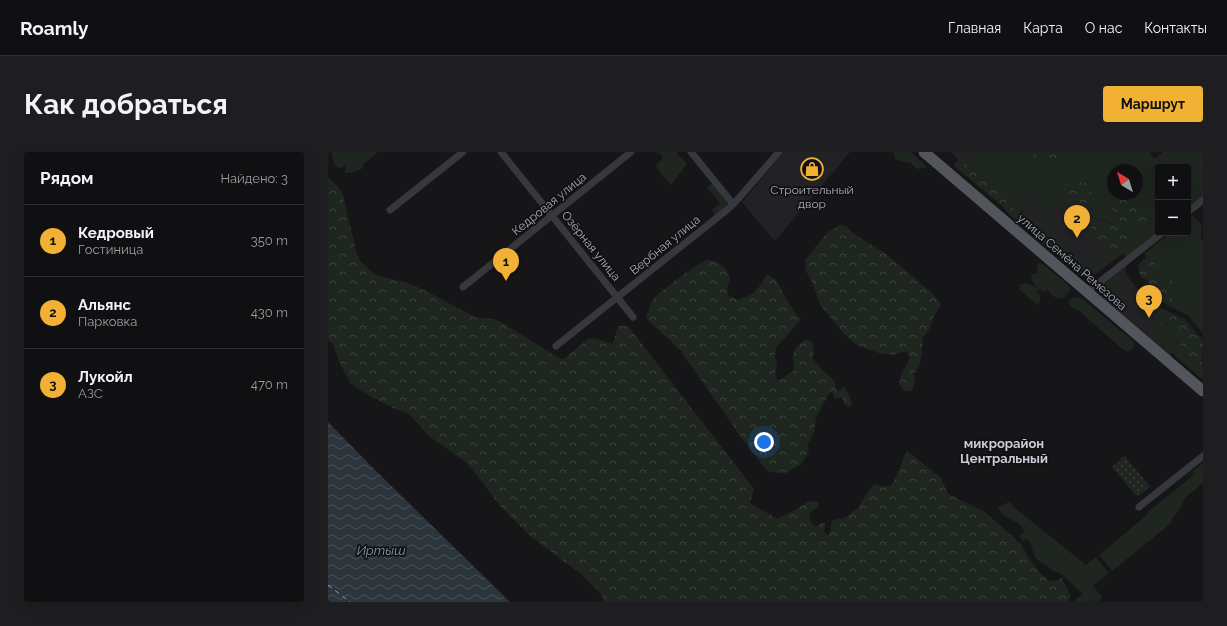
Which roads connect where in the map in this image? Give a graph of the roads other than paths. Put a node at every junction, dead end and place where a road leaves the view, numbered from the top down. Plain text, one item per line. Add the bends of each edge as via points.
1 (463, 152) edge
2 (501, 152) edge
3 (631, 152) edge
4 (691, 152) edge
5 (779, 152) edge
6 (924, 152) edge
7 (1203, 200) edge
8 (733, 204) junction
9 (390, 210) dead end
10 (1191, 210) edge
11 (552, 215) junction
12 (1158, 236) edge
13 (462, 287) dead end
14 (1087, 292) junction
15 (618, 297) junction
16 (633, 317) dead end
17 (556, 346) dead end
18 (1203, 391) edge
19 (1203, 456) edge
20 (1139, 507) dead end

1 - 9 street
2 - 11 street, Озёрная улица
3 - 11 street, Кедровая улица
4 - 8 street
5 - 8 street, Вербная улица
6 - 14 main road, улица Семёна Ремезова
7 - 10 street
8 - 15 street, Вербная улица
11 - 13 street, Кедровая улица
11 - 15 street, Озёрная улица
12 - 14 street
14 - 18 main road, улица Семёна Ремезова
15 - 16 street, Озёрная улица
15 - 17 street, Вербная улица
19 - 20 street

